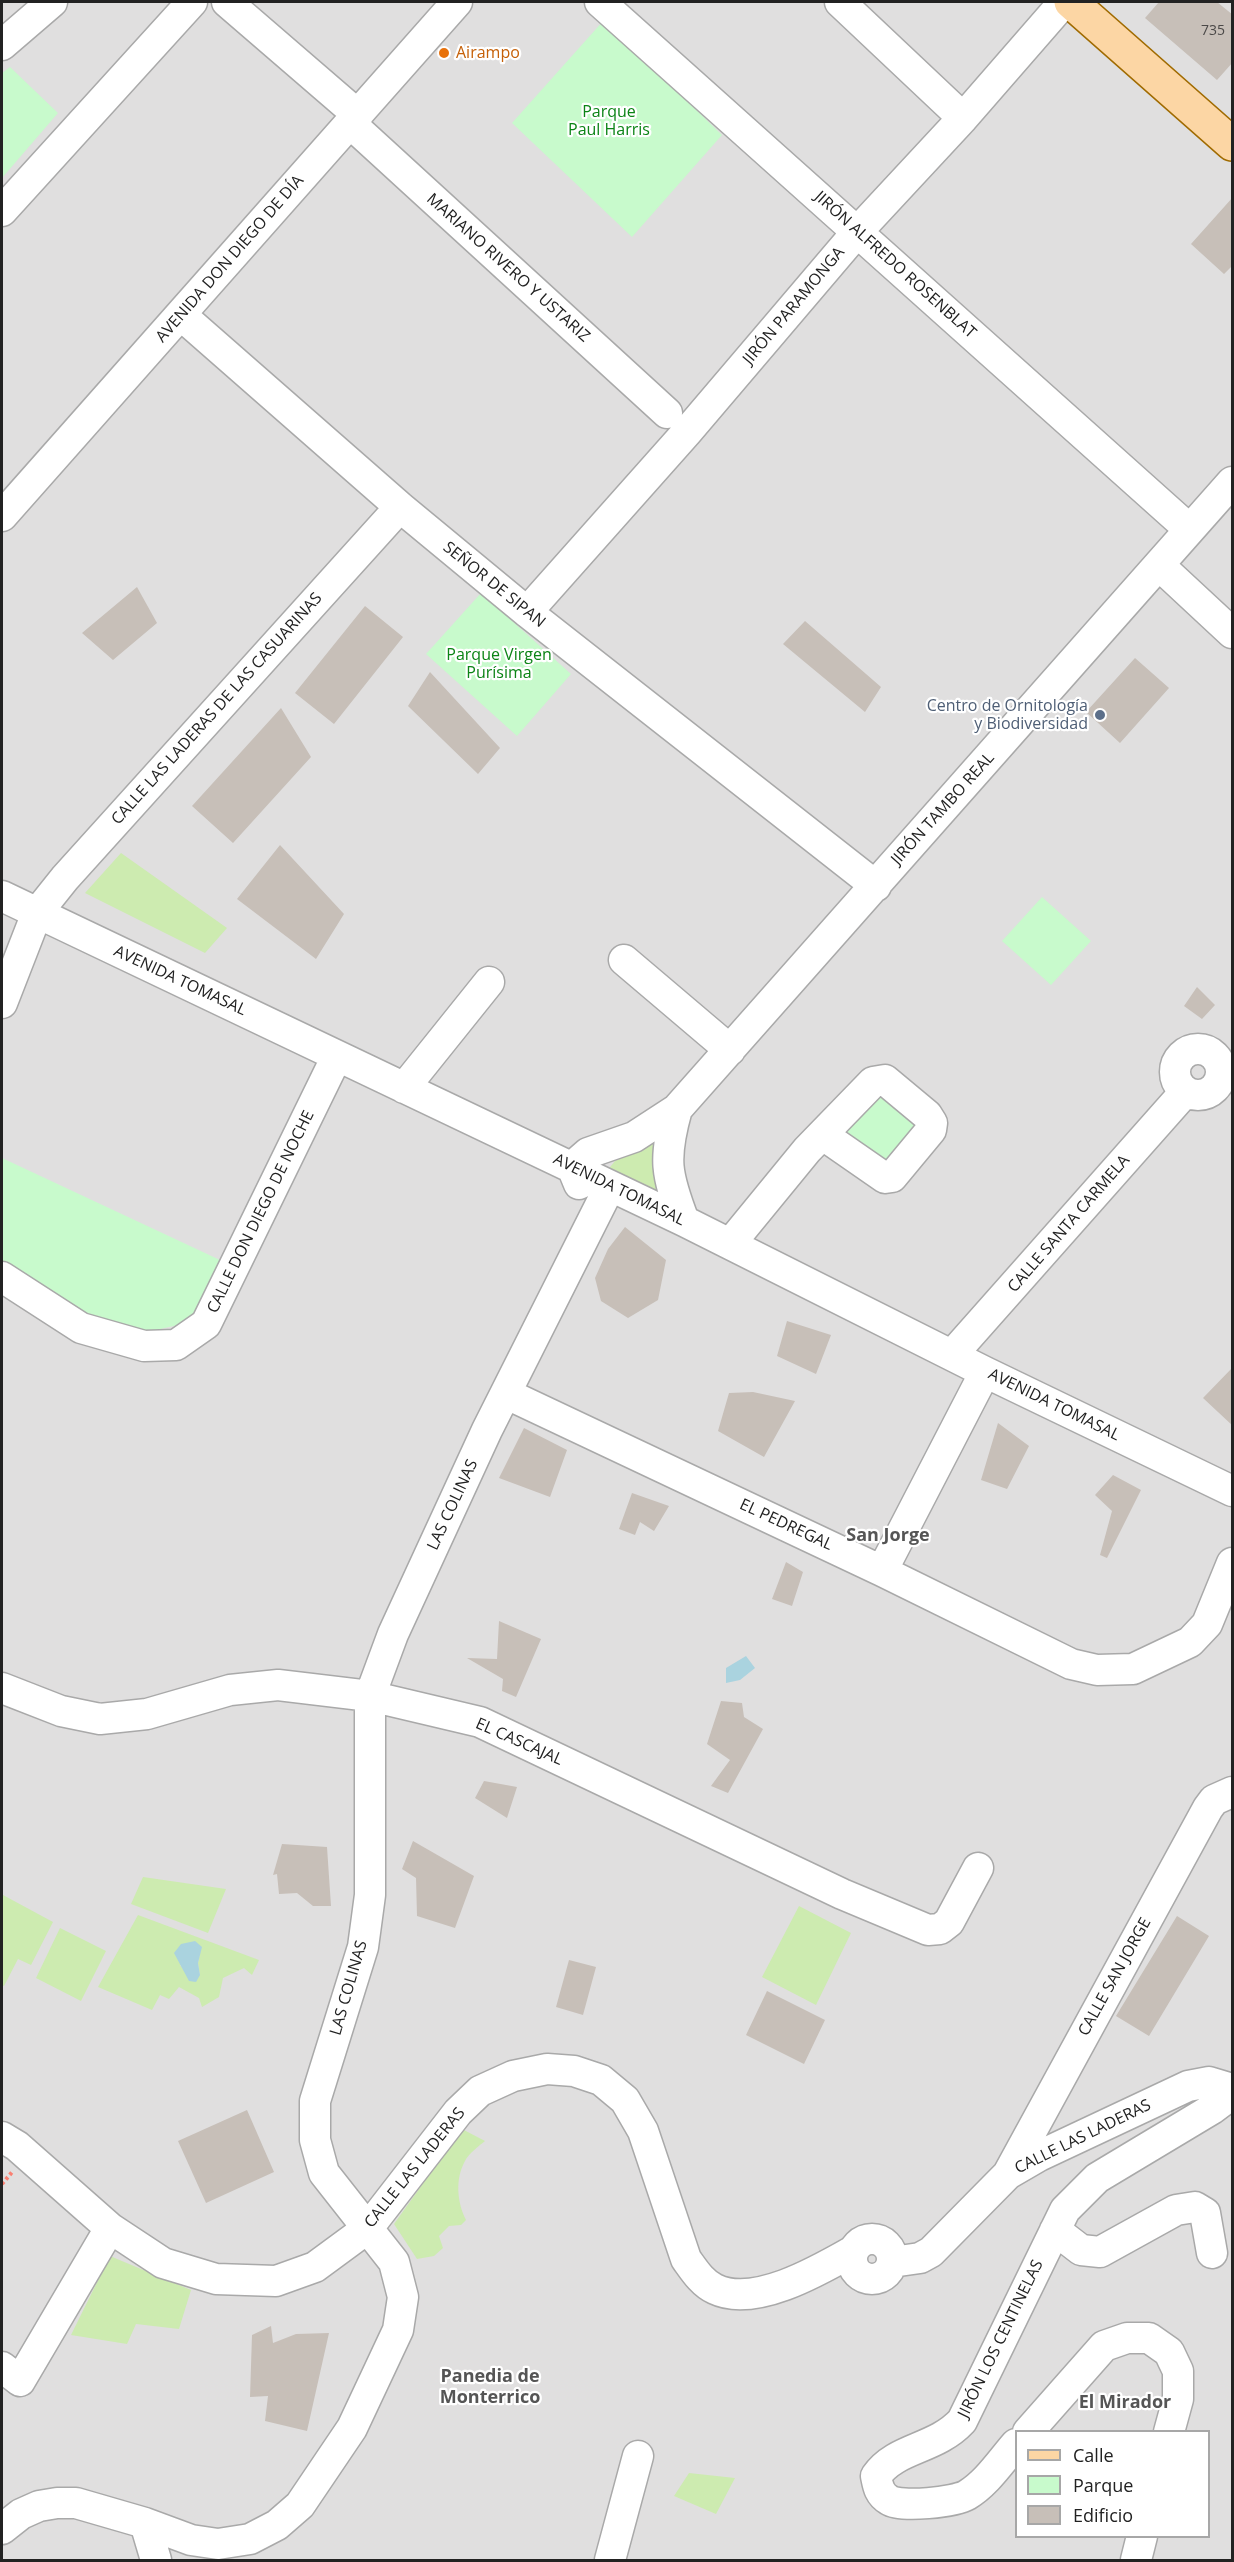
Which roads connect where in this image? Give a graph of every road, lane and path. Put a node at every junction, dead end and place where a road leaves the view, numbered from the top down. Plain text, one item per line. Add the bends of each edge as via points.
1 (51, 2) edge
2 (192, 2) edge
3 (227, 2) edge
4 (457, 2) edge
5 (600, 2) edge
6 (840, 2) edge
7 (1065, 2) edge
8 (1071, 2) edge
9 (2, 45) edge
10 (963, 118) junction
11 (354, 119) junction
12 (1233, 144) edge
13 (2, 211) edge
14 (858, 231) junction
15 (181, 315) junction
16 (667, 413) dead end
17 (1233, 482) edge
18 (6, 501) edge
19 (400, 507) junction
20 (1190, 529) junction
21 (1160, 566) junction
22 (527, 612) junction
23 (1233, 633) edge
24 (876, 886) junction
25 (2, 896) edge
26 (37, 913) junction
27 (624, 960) dead end
28 (489, 982) dead end
29 (2, 1003) edge
30 (730, 1050) junction
31 (337, 1056) junction
32 (404, 1088) junction
33 (1185, 1092) dead end
34 (677, 1109) junction
35 (824, 1135) dead end
36 (572, 1167) junction
37 (610, 1186) junction
38 (684, 1221) junction
39 (591, 1225) junction
40 (730, 1244) junction
41 (2, 1277) edge
42 (952, 1355) junction
43 (985, 1372) junction
44 (507, 1394) junction
45 (1233, 1491) edge
46 (1233, 1563) edge
47 (882, 1570) junction
48 (2, 1688) edge
49 (370, 1696) junction
50 (1233, 1792) edge
51 (978, 1868) dead end
52 (1232, 2088) edge
53 (2, 2137) edge
54 (1008, 2174) junction
55 (110, 2228) junction
56 (368, 2228) junction
57 (1055, 2230) junction
58 (1212, 2253) dead end
59 (2, 2367) edge
60 (1030, 2430) edge
61 (1170, 2430) edge
62 (1015, 2446) edge
63 (638, 2456) dead end
64 (146, 2523) junction
65 (2, 2529) edge
66 (1142, 2538) edge
67 (156, 2560) edge
68 (610, 2560) edge
69 (1136, 2560) edge

1 - 9 street
2 - 13 street
3 - 11 street, MARIANO RIVERO Y USTARIZ
4 - 11 street, AVENIDA DON DIEGO DE DÍA
5 - 14 street, JIRÓN ALFREDO ROSENBLAT
6 - 10 street
7 - 10 street, JIRÓN PARAMONGA
8 - 12 main road
10 - 14 street, JIRÓN PARAMONGA
11 - 15 street, AVENIDA DON DIEGO DE DÍA
11 - 16 street, MARIANO RIVERO Y USTARIZ
14 - 20 street, JIRÓN ALFREDO ROSENBLAT
14 - 22 street, JIRÓN PARAMONGA
15 - 18 street, AVENIDA DON DIEGO DE DÍA
15 - 19 street, SEÑOR DE SIPAN
17 - 20 street, JIRÓN TAMBO REAL
19 - 22 street, SEÑOR DE SIPAN
19 - 26 street, CALLE LAS LADERAS DE LAS CASUARINAS
20 - 21 street, JIRÓN TAMBO REAL
21 - 23 street
21 - 24 street, JIRÓN TAMBO REAL
22 - 24 street, SEÑOR DE SIPAN
24 - 30 street, JIRÓN TAMBO REAL
25 - 26 street, AVENIDA TOMASAL
26 - 29 street
26 - 31 street, AVENIDA TOMASAL
27 - 30 street
28 - 32 street
30 - 34 street, JIRÓN TAMBO REAL
31 - 32 street, AVENIDA TOMASAL
31 - 41 street, CALLE DON DIEGO DE NOCHE via 206,1324 176,1345 144,1346 81,1328
32 - 36 street, AVENIDA TOMASAL
33 - 42 street, CALLE SANTA CARMELA
34 - 36 street, JIRÓN TAMBO REAL via 634,1137 588,1154
34 - 38 street, JIRÓN TAMBO REAL via 667,1162 670,1185
35 - 40 street via 807,1150
36 - 37 street, AVENIDA TOMASAL
36 - 39 street
37 - 38 street, AVENIDA TOMASAL
37 - 39 street, LAS COLINAS
38 - 40 street, AVENIDA TOMASAL
39 - 44 street, LAS COLINAS
40 - 42 street, AVENIDA TOMASAL
42 - 43 street, AVENIDA TOMASAL
43 - 45 street, AVENIDA TOMASAL
43 - 47 street
44 - 47 street, EL PEDREGAL
44 - 49 street, LAS COLINAS via 393,1634
46 - 47 street, EL PEDREGAL via 1207,1624 1190,1642 1133,1668 1097,1670 1071,1664
48 - 49 street, EL CASCAJAL via 61,1711 100,1719 147,1714 230,1690 278,1685
49 - 51 street, EL CASCAJAL via 480,1722 842,1894 928,1930 940,1929 949,1922
49 - 56 street, LAS COLINAS via 370,1895 363,1947 315,2101 315,2140 324,2174
50 - 54 street, CALLE SAN JORGE via 1214,1800 1208,1808
52 - 54 street, CALLE LAS LADERAS via 1209,2082 1188,2086 1081,2134
52 - 57 street, JIRÓN LOS CENTINELAS via 1212,2109 1097,2178 1065,2210
53 - 55 street, CALLE LAS LADERAS
54 - 56 street, CALLE LAS LADERAS via 931,2252 920,2258 892,2262 880,2278 869,2279 856,2263 755,2294 735,2294 714,2289 686,2259 643,2131 625,2100 601,2080 574,2071 547,2069 513,2076 480,2091 458,2112
55 - 56 street, CALLE LAS LADERAS via 163,2263 216,2279 276,2281 315,2266
55 - 59 street via 20,2381
56 - 64 street, LAS COLINAS via 394,2262 403,2297 398,2330 352,2428 300,2505 277,2525 250,2539 218,2544 191,2540
57 - 58 street via 1081,2250 1100,2252 1176,2210 1195,2206 1205,2213
57 - 62 street, JIRÓN LOS CENTINELAS via 962,2421 940,2440 884,2465 876,2476 879,2490 890,2501 903,2504 965,2496
60 - 61 street via 1104,2346 1127,2338 1149,2338 1170,2352 1178,2371 1178,2399
63 - 68 street
64 - 65 street, LAS COLINAS via 76,2503 57,2503 21,2514
64 - 67 street
66 - 69 street

